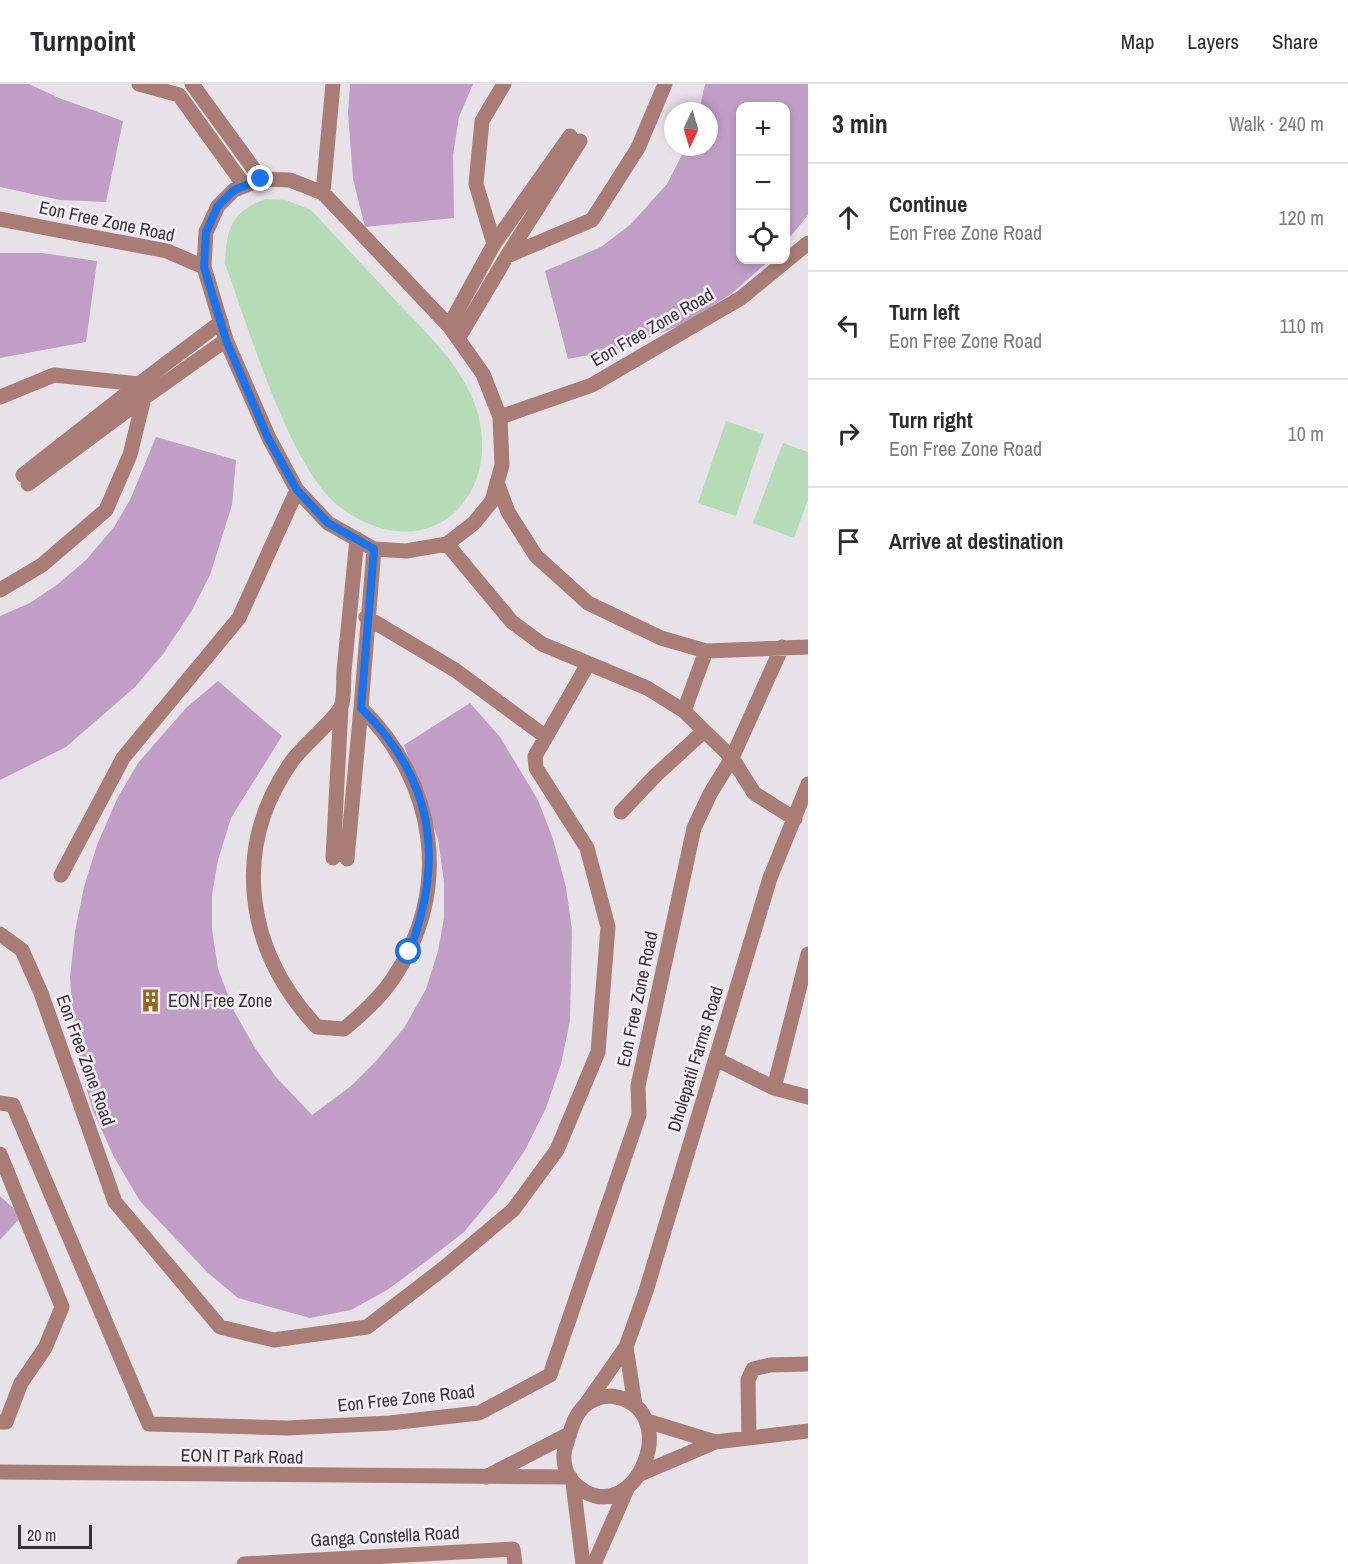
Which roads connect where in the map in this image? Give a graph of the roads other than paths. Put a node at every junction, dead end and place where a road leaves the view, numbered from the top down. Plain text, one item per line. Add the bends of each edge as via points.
1 (139, 84) edge
2 (333, 84) edge
3 (504, 84) edge
4 (665, 84) edge
5 (191, 85) edge
6 (174, 90) edge
7 (261, 179) junction
8 (244, 185) junction
9 (323, 193) junction
10 (0, 219) edge
11 (808, 243) edge
12 (494, 244) junction
13 (507, 256) junction
14 (204, 267) junction
15 (221, 322) junction
16 (453, 333) junction
17 (226, 340) junction
18 (141, 391) junction
19 (0, 397) edge
20 (500, 417) junction
21 (25, 479) dead end
22 (497, 482) junction
23 (297, 490) junction
24 (357, 539) junction
25 (447, 544) junction
26 (374, 549) junction
27 (0, 590) edge
28 (366, 617) junction
29 (782, 647) junction
30 (808, 647) edge
31 (706, 651) junction
32 (588, 664) junction
33 (341, 706) junction
34 (361, 708) junction
35 (684, 711) junction
36 (704, 731) junction
37 (546, 737) junction
38 (732, 758) junction
39 (808, 784) edge
40 (621, 812) dead end
41 (795, 819) junction
42 (61, 876) dead end
43 (0, 934) edge
44 (808, 954) edge
45 (716, 1059) junction
46 (774, 1088) junction
47 (808, 1097) edge
48 (0, 1102) edge
49 (0, 1154) edge
50 (626, 1347) junction
51 (808, 1364) edge
52 (586, 1404) junction
53 (635, 1405) junction
54 (647, 1421) junction
55 (0, 1422) edge
56 (808, 1431) edge
57 (569, 1434) junction
58 (749, 1438) junction
59 (715, 1442) junction
60 (0, 1472) edge
61 (640, 1474) junction
62 (484, 1478) junction
63 (572, 1480) junction
64 (627, 1489) junction
65 (244, 1564) edge
66 (515, 1564) edge
67 (583, 1564) edge
68 (594, 1564) edge

1 - 6 street
2 - 9 street
3 - 12 street via 482,122 476,184
4 - 13 street via 638,148 592,220
5 - 7 street
6 - 8 street
7 - 8 street
7 - 9 street via 291,180
8 - 14 street via 218,206 206,232
9 - 16 street
10 - 14 street, Eon Free Zone Road via 167,251
11 - 20 street, Eon Free Zone Road via 741,298 592,385
12 - 13 street via 575,138
12 - 16 street
13 - 16 street
14 - 15 street
15 - 17 street
15 - 18 street
16 - 20 street via 483,374
17 - 18 street
17 - 23 street via 268,438
18 - 19 street via 54,375
18 - 21 street
18 - 27 street via 130,455 106,510 42,566
20 - 22 street via 502,465
22 - 25 street via 492,501 474,523
22 - 31 street via 508,512 536,556 588,603 661,638
23 - 24 street via 328,523
23 - 42 street via 239,618 123,758
24 - 26 street
24 - 33 street
25 - 26 street via 406,551
25 - 32 street via 512,622 542,644
26 - 28 street
28 - 34 street
28 - 37 street via 455,670
29 - 30 street
29 - 31 street
29 - 38 street, Eon Free Zone Road
31 - 35 street
32 - 35 street via 647,688
32 - 37 street, Eon Free Zone Road
33 - 34 street via 340,858
33 - 34 street via 292,761 263,819 256,851 257,915 265,947 296,1004 317,1027 344,1029 392,981 409,952 428,887 426,819 416,787 401,756
35 - 36 street
36 - 38 street
36 - 40 street
37 - 43 street, Eon Free Zone Road via 535,756 536,768 587,849 608,927 598,1052 557,1150 513,1210 367,1328 274,1340 220,1327 115,1202 41,993 22,950
38 - 41 street via 754,793
38 - 48 street, Eon Free Zone Road via 694,828 638,1086 639,1115 550,1375 479,1413 390,1423 287,1428 149,1424 12,1105
39 - 41 street, Dholepatil Farms Road
41 - 45 street, Dholepatil Farms Road via 770,878
44 - 46 street
45 - 46 street
45 - 50 street, Dholepatil Farms Road
46 - 47 street
49 - 55 street via 62,1307 45,1348 21,1383 6,1422
50 - 52 street, Dholepatil Farms Road
50 - 53 street, Dholepatil Farms Road
51 - 58 street via 753,1369 748,1380
52 - 53 street via 611,1396
52 - 57 street via 574,1419
53 - 54 street
54 - 59 street
54 - 61 street via 650,1440
56 - 58 street
57 - 62 street
57 - 63 street via 564,1458
58 - 59 street
59 - 61 street
60 - 62 street, EON IT Park Road
61 - 64 street
62 - 63 street, EON IT Park Road
63 - 64 street via 589,1494 602,1496
63 - 67 street
64 - 68 street
65 - 66 street, Ganga Constella Road via 513,1549

